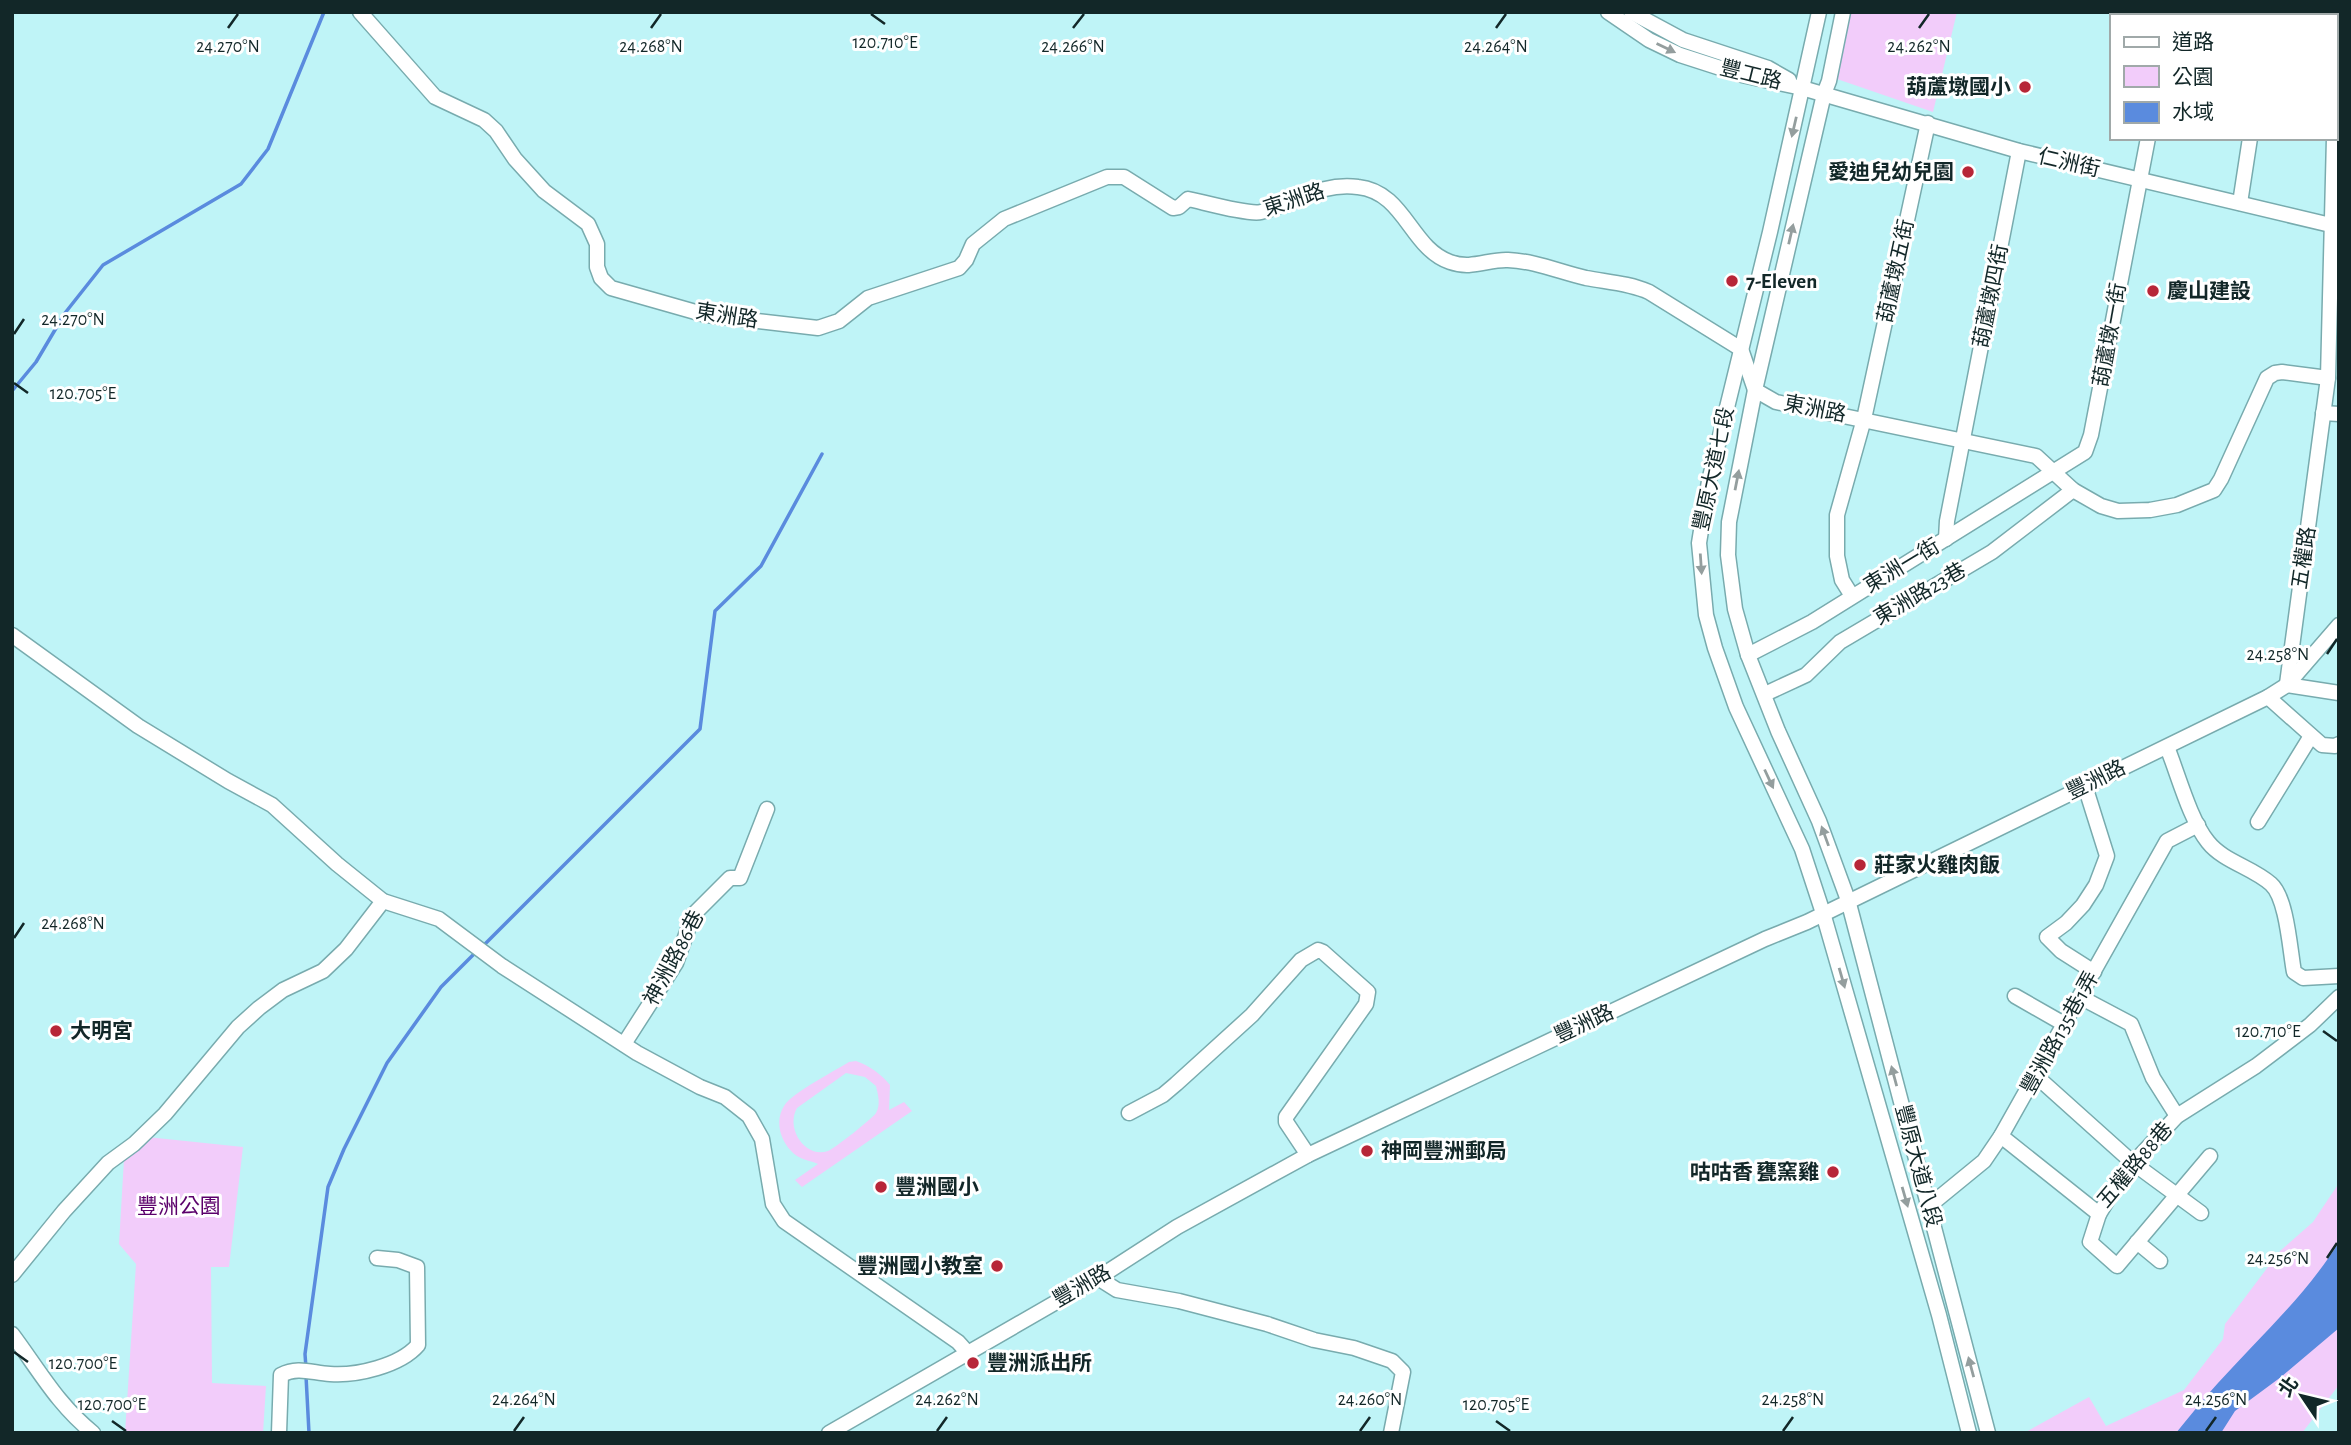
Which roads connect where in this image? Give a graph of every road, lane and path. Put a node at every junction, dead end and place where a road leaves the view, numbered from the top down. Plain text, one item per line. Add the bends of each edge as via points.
1 (360, 12) edge
2 (1608, 12) edge
3 (1631, 12) edge
4 (1819, 12) edge
5 (1843, 12) edge
6 (1802, 88) junction
7 (1824, 94) junction
8 (1928, 123) junction
9 (2148, 140) edge
10 (2250, 140) edge
11 (2334, 140) edge
12 (2019, 151) junction
13 (2138, 179) junction
14 (2240, 203) junction
15 (2336, 226) edge
16 (1741, 349) junction
17 (2328, 378) junction
18 (1755, 390) junction
19 (2323, 413) junction
20 (2339, 414) edge
21 (1864, 419) junction
22 (1963, 441) junction
23 (2054, 474) junction
24 (2073, 491) junction
25 (1946, 539) junction
26 (1852, 596) junction
27 (2339, 625) edge
28 (12, 635) edge
29 (1748, 655) junction
30 (2287, 685) junction
31 (2339, 692) edge
32 (1765, 694) junction
33 (2268, 697) junction
34 (2311, 736) junction
35 (2339, 744) edge
36 (2167, 747) junction
37 (2085, 786) junction
38 (767, 809) dead end
39 (2258, 822) dead end
40 (2197, 825) junction
41 (1848, 900) junction
42 (383, 901) junction
43 (1823, 913) junction
44 (2094, 972) junction
45 (2339, 976) edge
46 (2015, 996) dead end
47 (2080, 997) junction
48 (2339, 997) edge
49 (2064, 1024) junction
50 (624, 1044) junction
51 (2036, 1076) junction
52 (1129, 1113) dead end
53 (2177, 1116) junction
54 (2001, 1136) junction
55 (1308, 1155) junction
56 (2210, 1156) dead end
57 (2133, 1163) junction
58 (2176, 1197) junction
59 (1929, 1206) junction
60 (2201, 1213) dead end
61 (2099, 1214) junction
62 (2137, 1242) junction
63 (377, 1258) dead end
64 (2160, 1261) dead end
65 (12, 1275) edge
66 (1098, 1278) junction
67 (12, 1334) edge
68 (967, 1352) junction
69 (93, 1433) edge
70 (279, 1433) edge
71 (829, 1433) edge
72 (1391, 1433) edge
73 (1969, 1433) edge
74 (1988, 1433) edge

1 - 16 street, 東洲路 via 435,97 484,120 544,191 588,224 605,283 706,315 811,328 832,325 868,298 958,268 973,244 1004,219 1116,176 1172,208 1188,199 1255,213 1325,188 1367,188 1390,200 1426,246 1451,262 1478,265 1506,259 1635,287
2 -> 6 street, 豐工路 via 1680,55
3 - 6 street, 豐工路 via 1683,40 1768,68
4 - 6 street, 豐原大道七段
5 - 7 street, 豐原大道七段
6 - 7 street, 仁洲街
6 -> 16 street, 豐原大道七段
7 - 8 street, 仁洲街
18 -> 7 street, 豐原大道七段
8 - 12 street, 仁洲街
8 - 21 street, 葫蘆墩五街
9 - 13 street, 葫蘆墩一街
10 - 14 street
11 - 15 street, 五權路
12 - 13 street, 仁洲街
12 - 22 street, 葫蘆墩四街
13 - 14 street, 仁洲街
13 - 23 street, 葫蘆墩一街 via 2091,435 2085,452
14 - 15 street, 仁洲街
15 - 17 street, 五權路
16 - 18 street, 東洲路
16 -> 43 street, 豐原大道七段 via 1699,543 1706,615 1736,707 1802,849
17 - 19 street, 五權路
17 - 24 street, 東洲路 via 2282,372 2270,375 2221,479 2202,496 2164,508 2127,511 2101,506
18 - 21 street, 東洲路 via 1776,402
29 -> 18 street, 豐原大道七段 via 1735,609 1728,555 1729,522
19 - 20 street
19 - 30 street, 五權路
21 - 22 street, 東洲路
21 - 26 street, 葫蘆墩五街 via 1837,515 1837,556 1842,580
22 - 23 street, 東洲路 via 2036,456
22 - 25 street, 葫蘆墩四街
23 - 24 street, 東洲路
23 - 25 street, 東洲一街
24 - 32 street, 東洲路23巷 via 1992,552 1840,642 1806,675
25 - 26 street, 東洲一街
26 - 29 street, 東洲一街
27 - 30 street, 豐洲路
28 - 42 street via 129,720 272,805
29 - 32 street, 豐原大道七段
30 - 31 street
30 - 33 street, 豐洲路
41 -> 32 street, 豐原大道七段
33 - 34 street
33 - 36 street, 豐洲路
34 - 35 street via 2322,745
34 - 39 street
36 - 37 street, 豐洲路
36 - 40 street
37 - 41 street, 豐洲路
37 - 44 street via 2107,856 2083,905 2047,937
38 - 50 street, 神洲路86巷 via 740,878 730,878 692,915 676,963
40 - 44 street, 豐洲路135巷1弄 via 2166,841
40 - 45 street via 2216,850 2272,884 2280,896 2294,972 2303,978
41 - 43 street, 豐洲路
59 -> 41 street, 豐原大道八段
42 - 50 street via 439,919 502,966
42 - 65 street via 323,971 276,995 238,1027 164,1114 73,1201
43 - 55 street, 豐洲路
43 -> 73 street, 豐原大道八段
44 - 47 street, 豐洲路135巷1弄
46 - 49 street
47 - 49 street, 豐洲路135巷1弄
47 - 53 street via 2131,1024 2153,1078
48 - 53 street, 五權路88巷 via 2256,1066
49 - 51 street, 豐洲路135巷1弄
50 - 68 street via 725,1097 749,1116 762,1139 773,1204 784,1221
51 - 54 street, 豐洲路135巷1弄
51 - 57 street
52 - 55 street via 1176,1084 1252,1014 1301,960 1318,950 1369,997 1286,1117
53 - 57 street, 五權路88巷
54 - 59 street, 豐洲路135巷1弄 via 1984,1161
54 - 61 street, 五權路88巷
55 - 66 street, 豐洲路 via 1177,1227
56 - 58 street
57 - 58 street
57 - 61 street, 五權路88巷
58 - 60 street
58 - 62 street
74 -> 59 street, 豐原大道八段
61 - 62 street via 2090,1242 2117,1266
62 - 64 street
63 - 70 street via 417,1267 418,1345 393,1362 349,1374 288,1371 281,1376
66 - 68 street, 豐洲路
66 - 72 street via 1117,1290 1179,1301 1392,1361 1403,1371
67 - 69 street via 49,1389
68 - 71 street, 豐洲路

